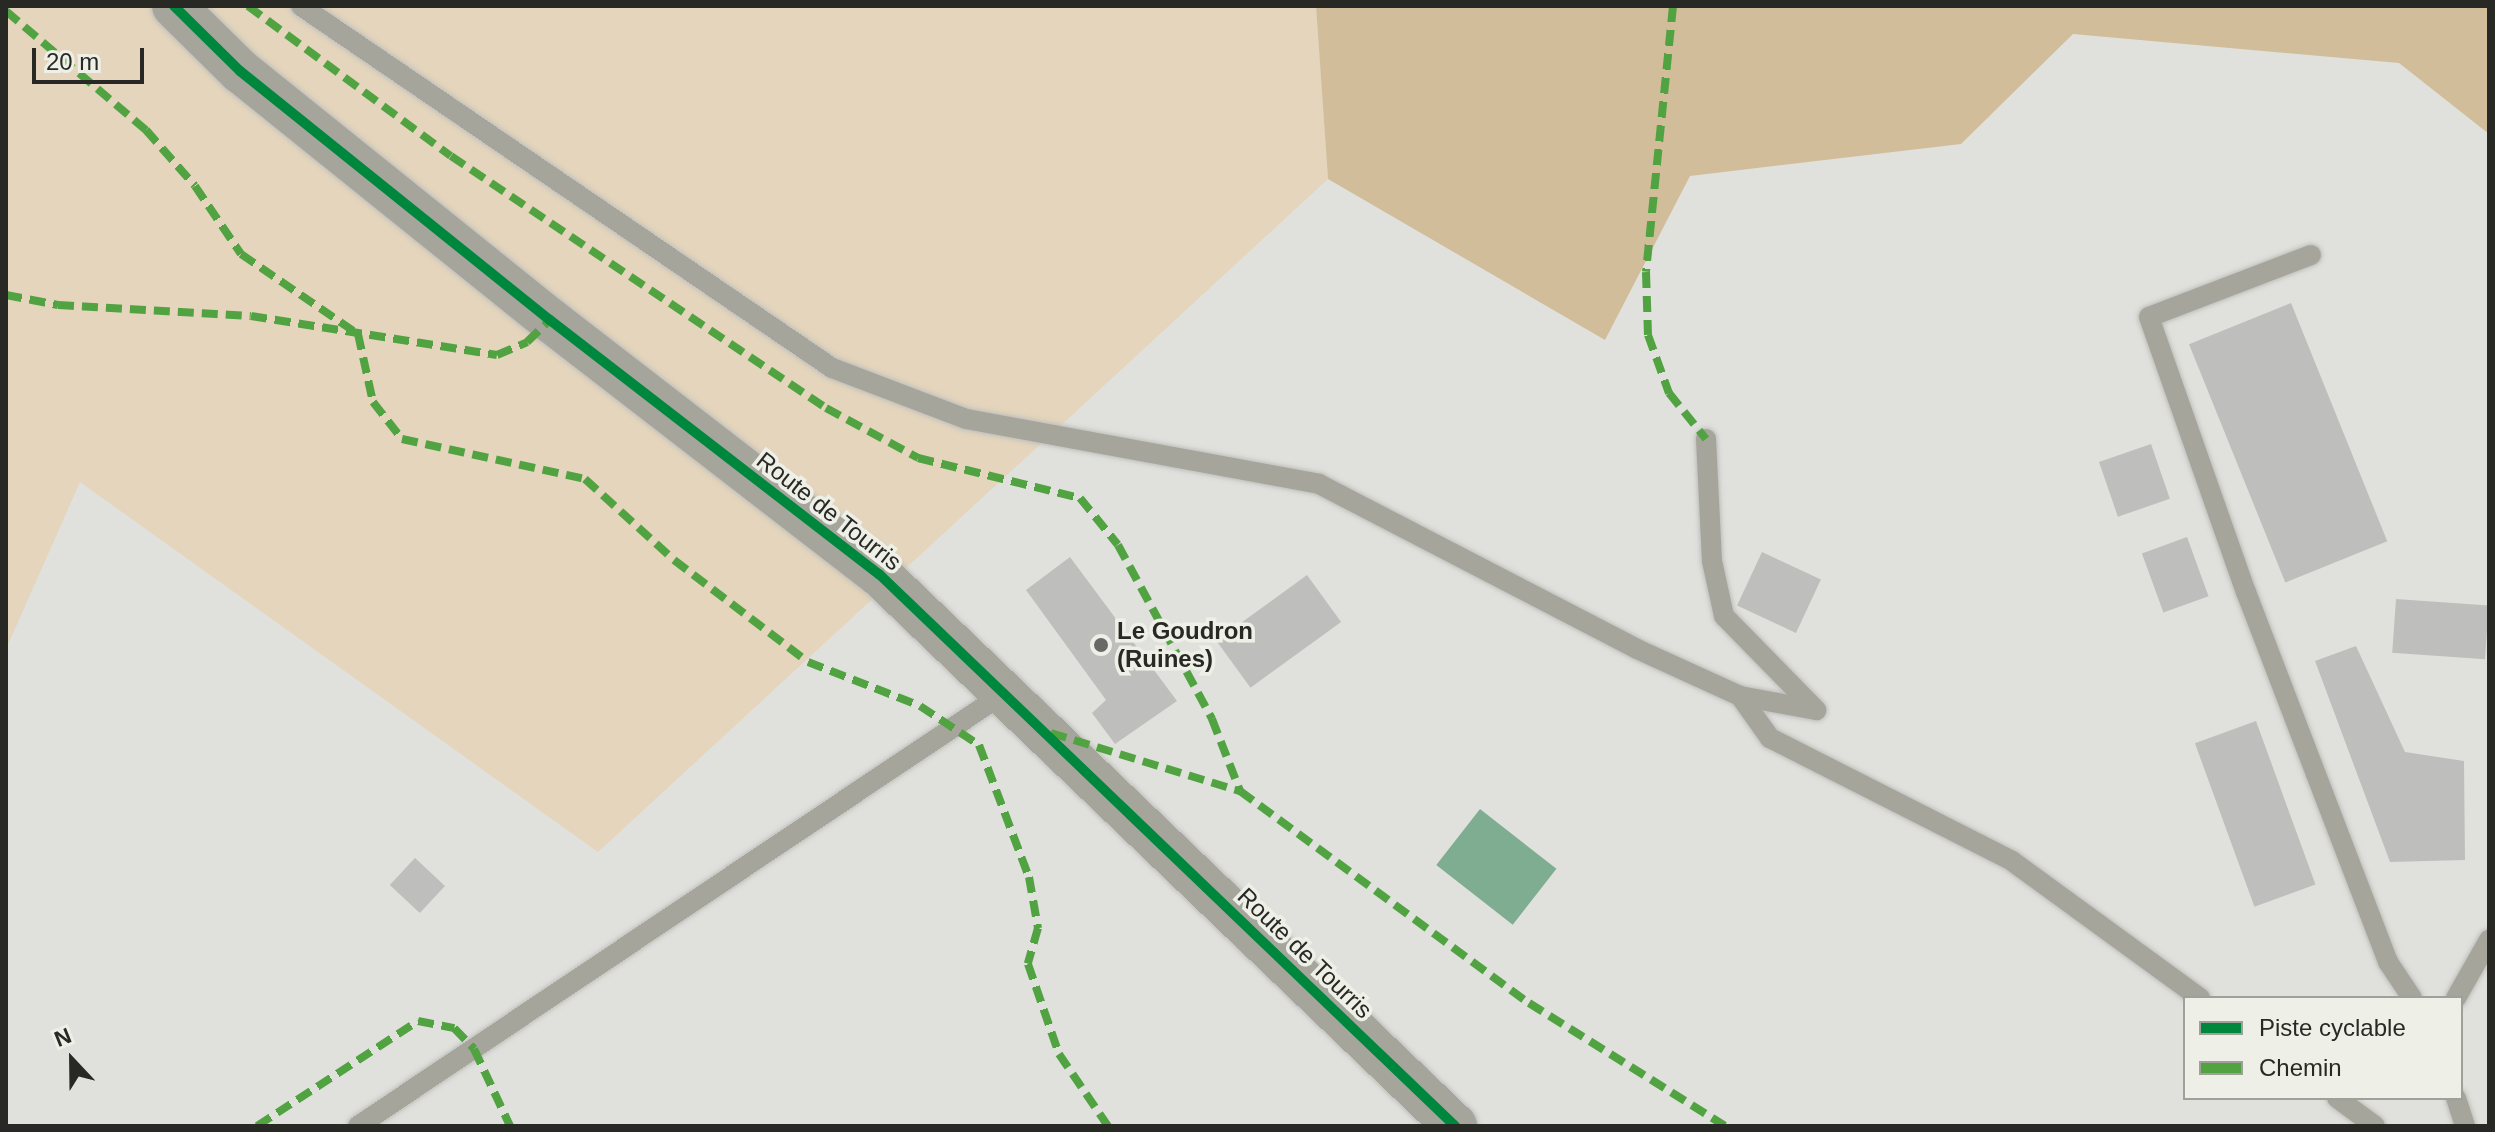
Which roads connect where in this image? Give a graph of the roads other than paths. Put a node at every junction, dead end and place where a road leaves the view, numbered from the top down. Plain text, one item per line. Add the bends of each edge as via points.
1 (174, 6) edge
2 (301, 6) edge
3 (2311, 255) dead end
4 (1706, 439) dead end
5 (1006, 692) junction
6 (1740, 696) junction
7 (2489, 940) edge
8 (2197, 996) edge
9 (2411, 996) edge
10 (2457, 996) edge
11 (2340, 1100) edge
12 (2457, 1100) edge
13 (358, 1126) edge
14 (1455, 1126) edge
15 (2375, 1126) edge
16 (2465, 1126) edge

1 - 5 street, Route de Tourris via 240,71 879,574
2 - 6 lane via 832,368 966,419 1319,484 1637,649
3 - 9 lane via 2149,317 2246,592 2388,962
4 - 6 lane via 1712,561 1724,616 1816,710
5 - 13 lane
5 - 14 street, Route de Tourris
6 - 8 lane via 1770,738 2012,861
7 - 10 lane
11 - 15 lane
12 - 16 lane

